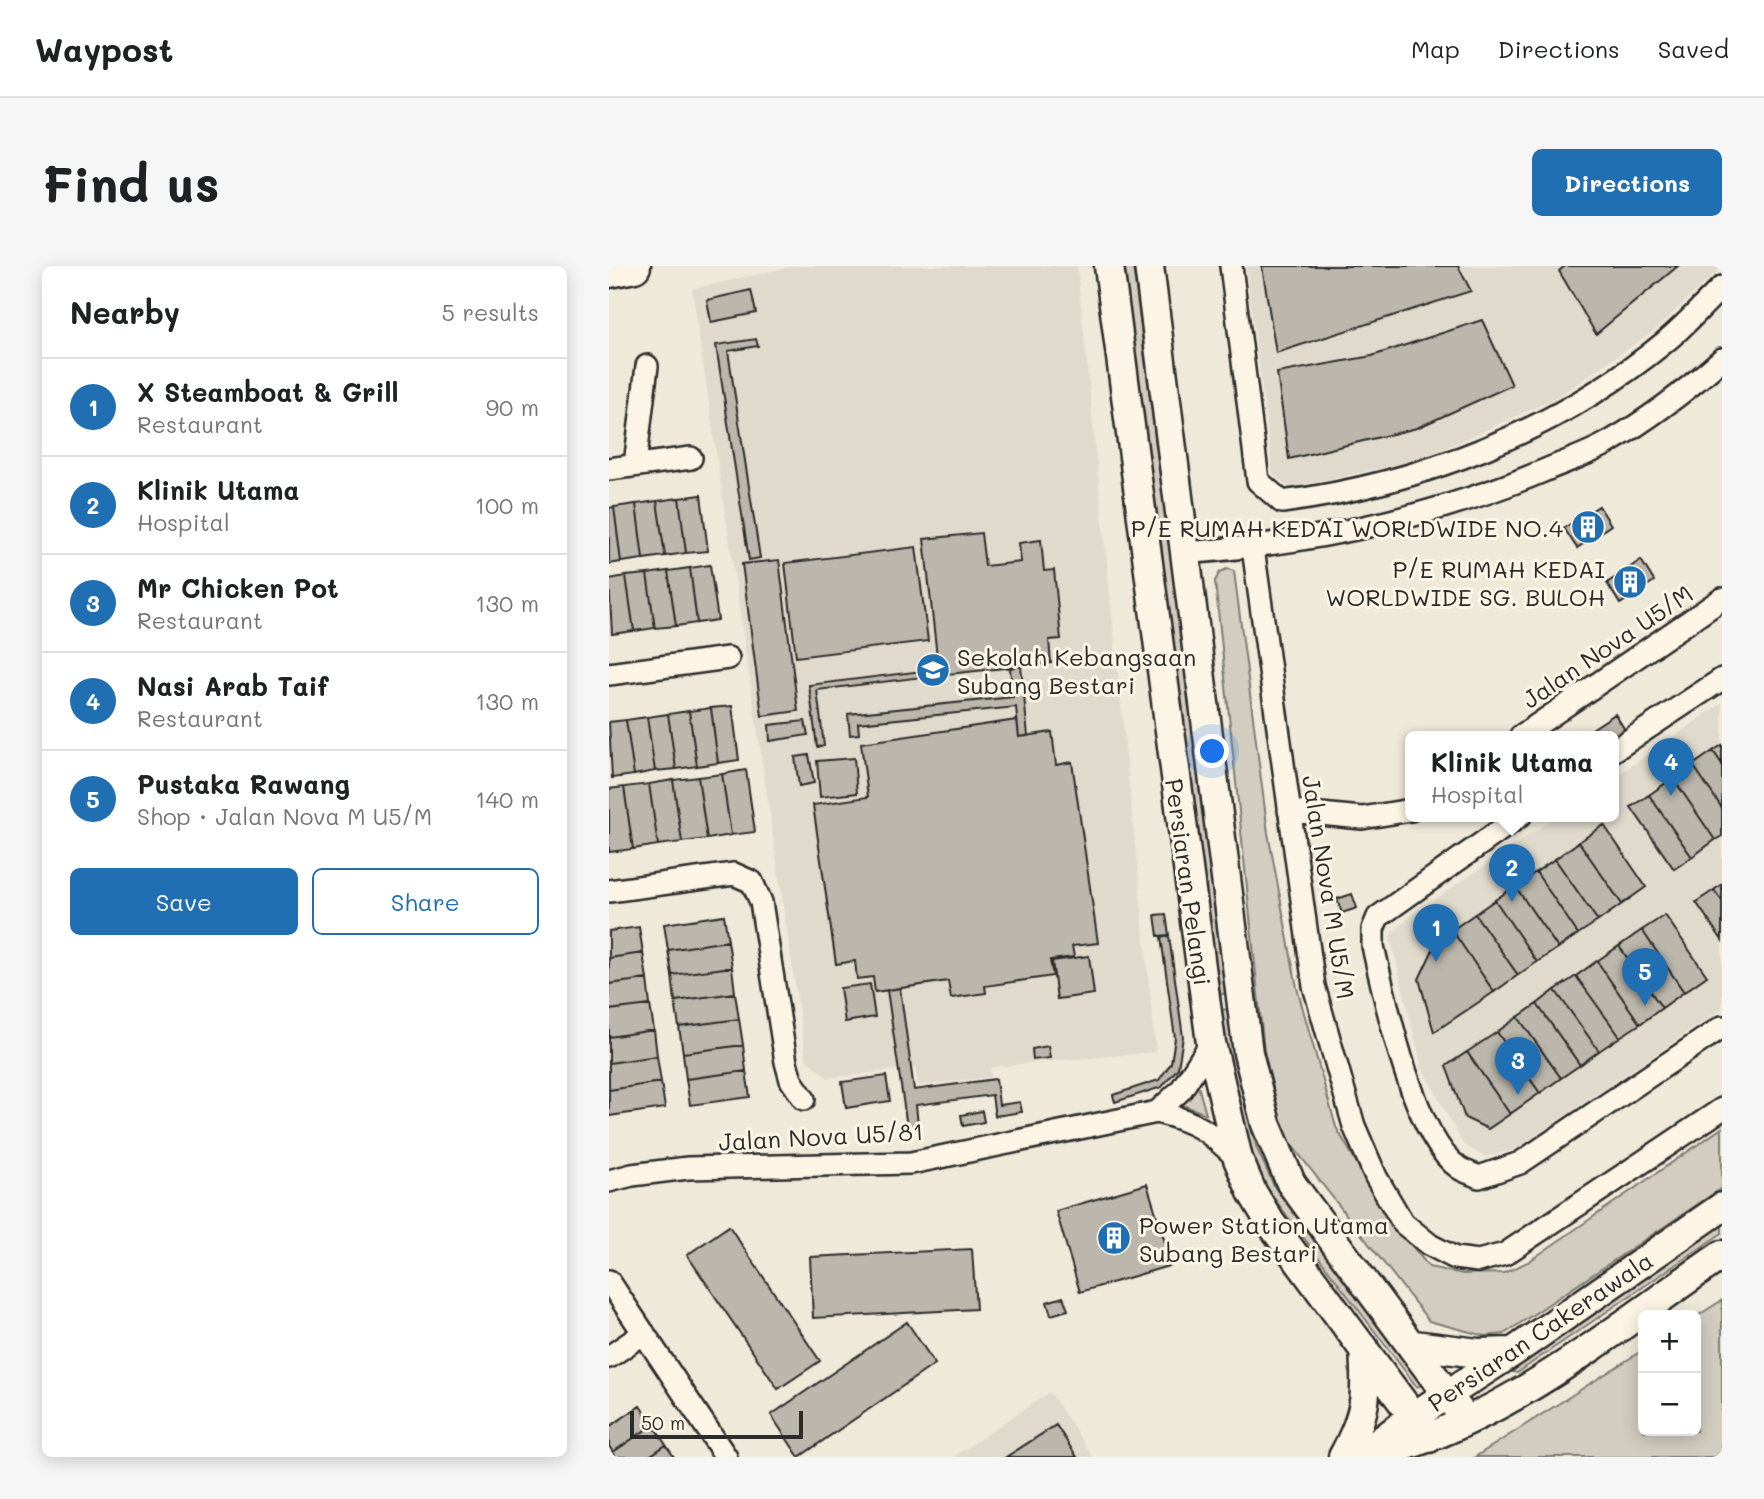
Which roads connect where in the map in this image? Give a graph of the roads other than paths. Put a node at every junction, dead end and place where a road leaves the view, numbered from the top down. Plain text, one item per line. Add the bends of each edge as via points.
1 (634, 266) edge
2 (1109, 266) edge
3 (1149, 266) edge
4 (1231, 266) edge
5 (609, 271) edge
6 (1722, 286) edge
7 (1722, 359) edge
8 (647, 366) dead end
9 (691, 458) dead end
10 (635, 466) junction
11 (609, 469) edge
12 (1253, 548) junction
13 (1183, 553) junction
14 (1722, 599) edge
15 (728, 658) dead end
16 (609, 674) edge
17 (1722, 679) edge
18 (1528, 731) edge
19 (1619, 747) edge
20 (1289, 811) junction
21 (1405, 811) edge
22 (1512, 822) edge
23 (609, 891) edge
24 (1722, 1027) edge
25 (1212, 1043) junction
26 (804, 1099) dead end
27 (1722, 1110) edge
28 (1157, 1112) junction
29 (1238, 1159) junction
30 (609, 1181) edge
31 (1722, 1207) edge
32 (1722, 1255) edge
33 (609, 1281) edge
34 (644, 1333) junction
35 (1414, 1345) junction
36 (1364, 1348) junction
37 (1513, 1352) junction
38 (609, 1357) edge
39 (1447, 1393) junction
40 (1466, 1420) junction
41 (1421, 1427) junction
42 (726, 1457) edge
43 (1343, 1457) edge
44 (1363, 1457) edge

1 - 5 main road
2 - 25 street, Persiaran Pelangi
3 - 13 street, Persiaran Pelangi
4 - 6 street via 1258,481 1282,502 1426,472 1535,426 1587,397 1665,342
7 - 12 street via 1687,390 1610,442 1492,493
8 - 10 street
9 - 10 street
10 - 11 street
12 - 13 street
12 - 20 street, Jalan Nova M U5/M
13 - 35 street, Persiaran Pelangi via 1248,1054 1266,1124 1291,1183
14 - 18 street, Jalan Nova U5/M
15 - 16 street
17 - 19 street
20 - 21 street via 1362,818
20 - 27 street, Jalan Nova M U5/M via 1314,986 1354,1126 1403,1223 1430,1245 1455,1258 1478,1261 1505,1254
22 - 24 street via 1378,917 1373,929 1373,946 1406,1076 1437,1144 1458,1168 1479,1177 1520,1163
23 - 26 street via 734,874 752,882 761,902 786,1062
25 - 28 street via 1181,1090
25 - 29 street, Persiaran Pelangi
28 - 29 street via 1190,1120
28 - 30 street, Jalan Nova U5/81 via 911,1163 688,1168
29 - 36 street, Persiaran Pelangi via 1270,1223
31 - 37 street, Persiaran Cakerawala
32 - 40 street, Persiaran Cakerawala via 1533,1384
33 - 34 street
34 - 38 street
34 - 42 street
35 - 37 street
35 - 39 street, Persiaran Pelangi
36 - 41 street, Persiaran Pelangi
36 - 43 street via 1367,1396 1359,1427
37 - 39 street, Persiaran Cakerawala
39 - 40 street, Persiaran Pelangi
39 - 41 street, Persiaran Cakerawala
40 - 41 street, Persiaran Cakerawala
41 - 44 street, Persiaran Cakerawala

